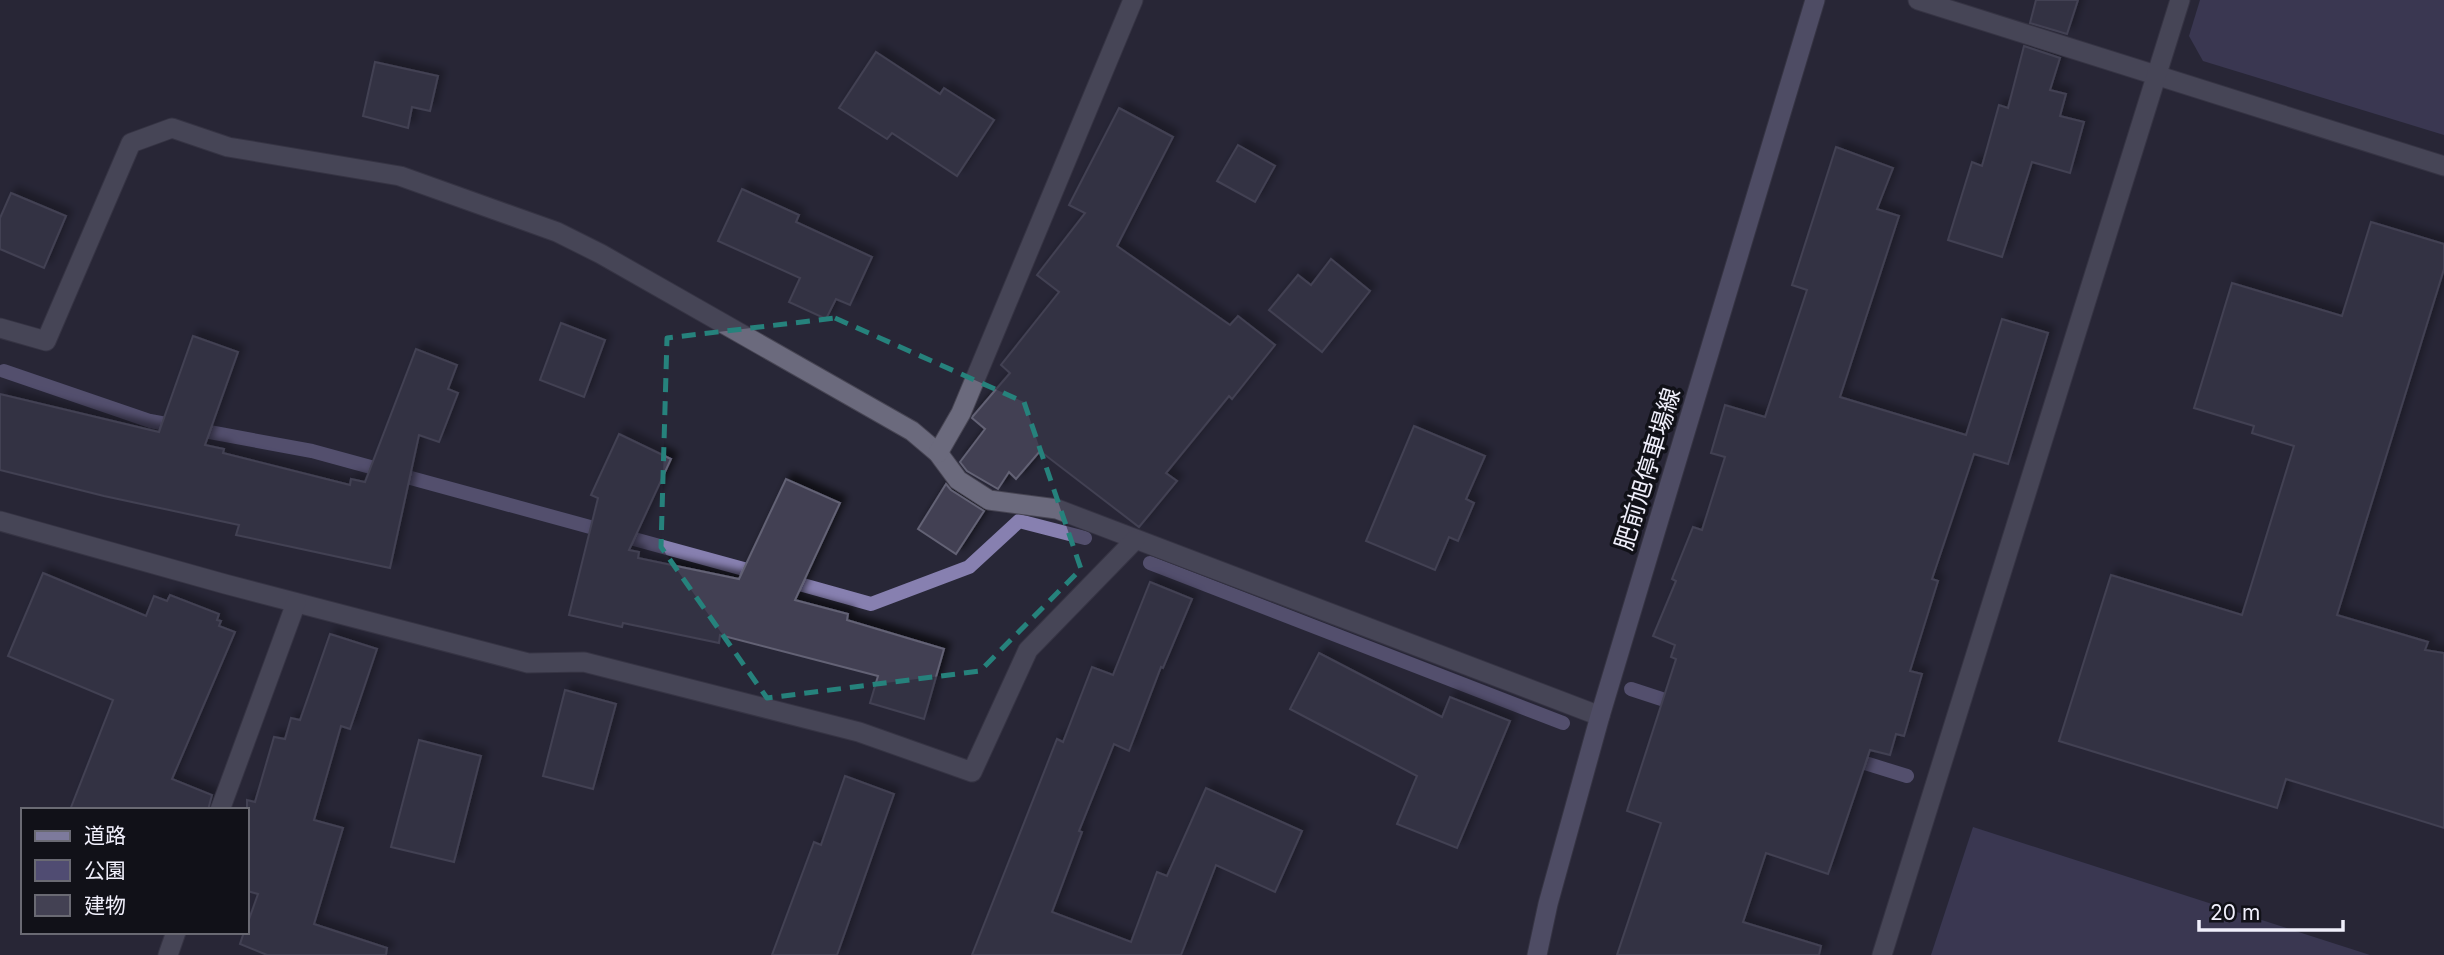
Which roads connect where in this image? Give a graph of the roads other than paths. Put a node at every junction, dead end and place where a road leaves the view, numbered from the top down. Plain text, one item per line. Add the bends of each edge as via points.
1 (1133, 0) edge
2 (1815, 0) edge
3 (1918, 0) edge
4 (2180, 0) edge
5 (2156, 77) junction
6 (2444, 166) edge
7 (0, 328) edge
8 (938, 453) junction
9 (0, 521) edge
10 (1135, 540) junction
11 (296, 603) junction
12 (1600, 716) junction
13 (221, 808) edge
14 (175, 934) edge
15 (168, 955) edge
16 (1536, 955) edge
17 (1882, 955) edge

1 - 8 street via 961,413
2 - 12 main road, 肥前旭停車場線
3 - 5 street
4 - 5 street
5 - 6 street
5 - 17 street
7 - 8 street via 46,341 131,143 172,128 228,147 400,176 557,232 912,431
8 - 10 street via 958,480 989,500 1057,509
9 - 11 street
10 - 11 street via 1028,650 972,772 859,732 584,662 528,663
10 - 12 street
11 - 13 street
12 - 16 main road, 肥前旭停車場線
14 - 15 street

